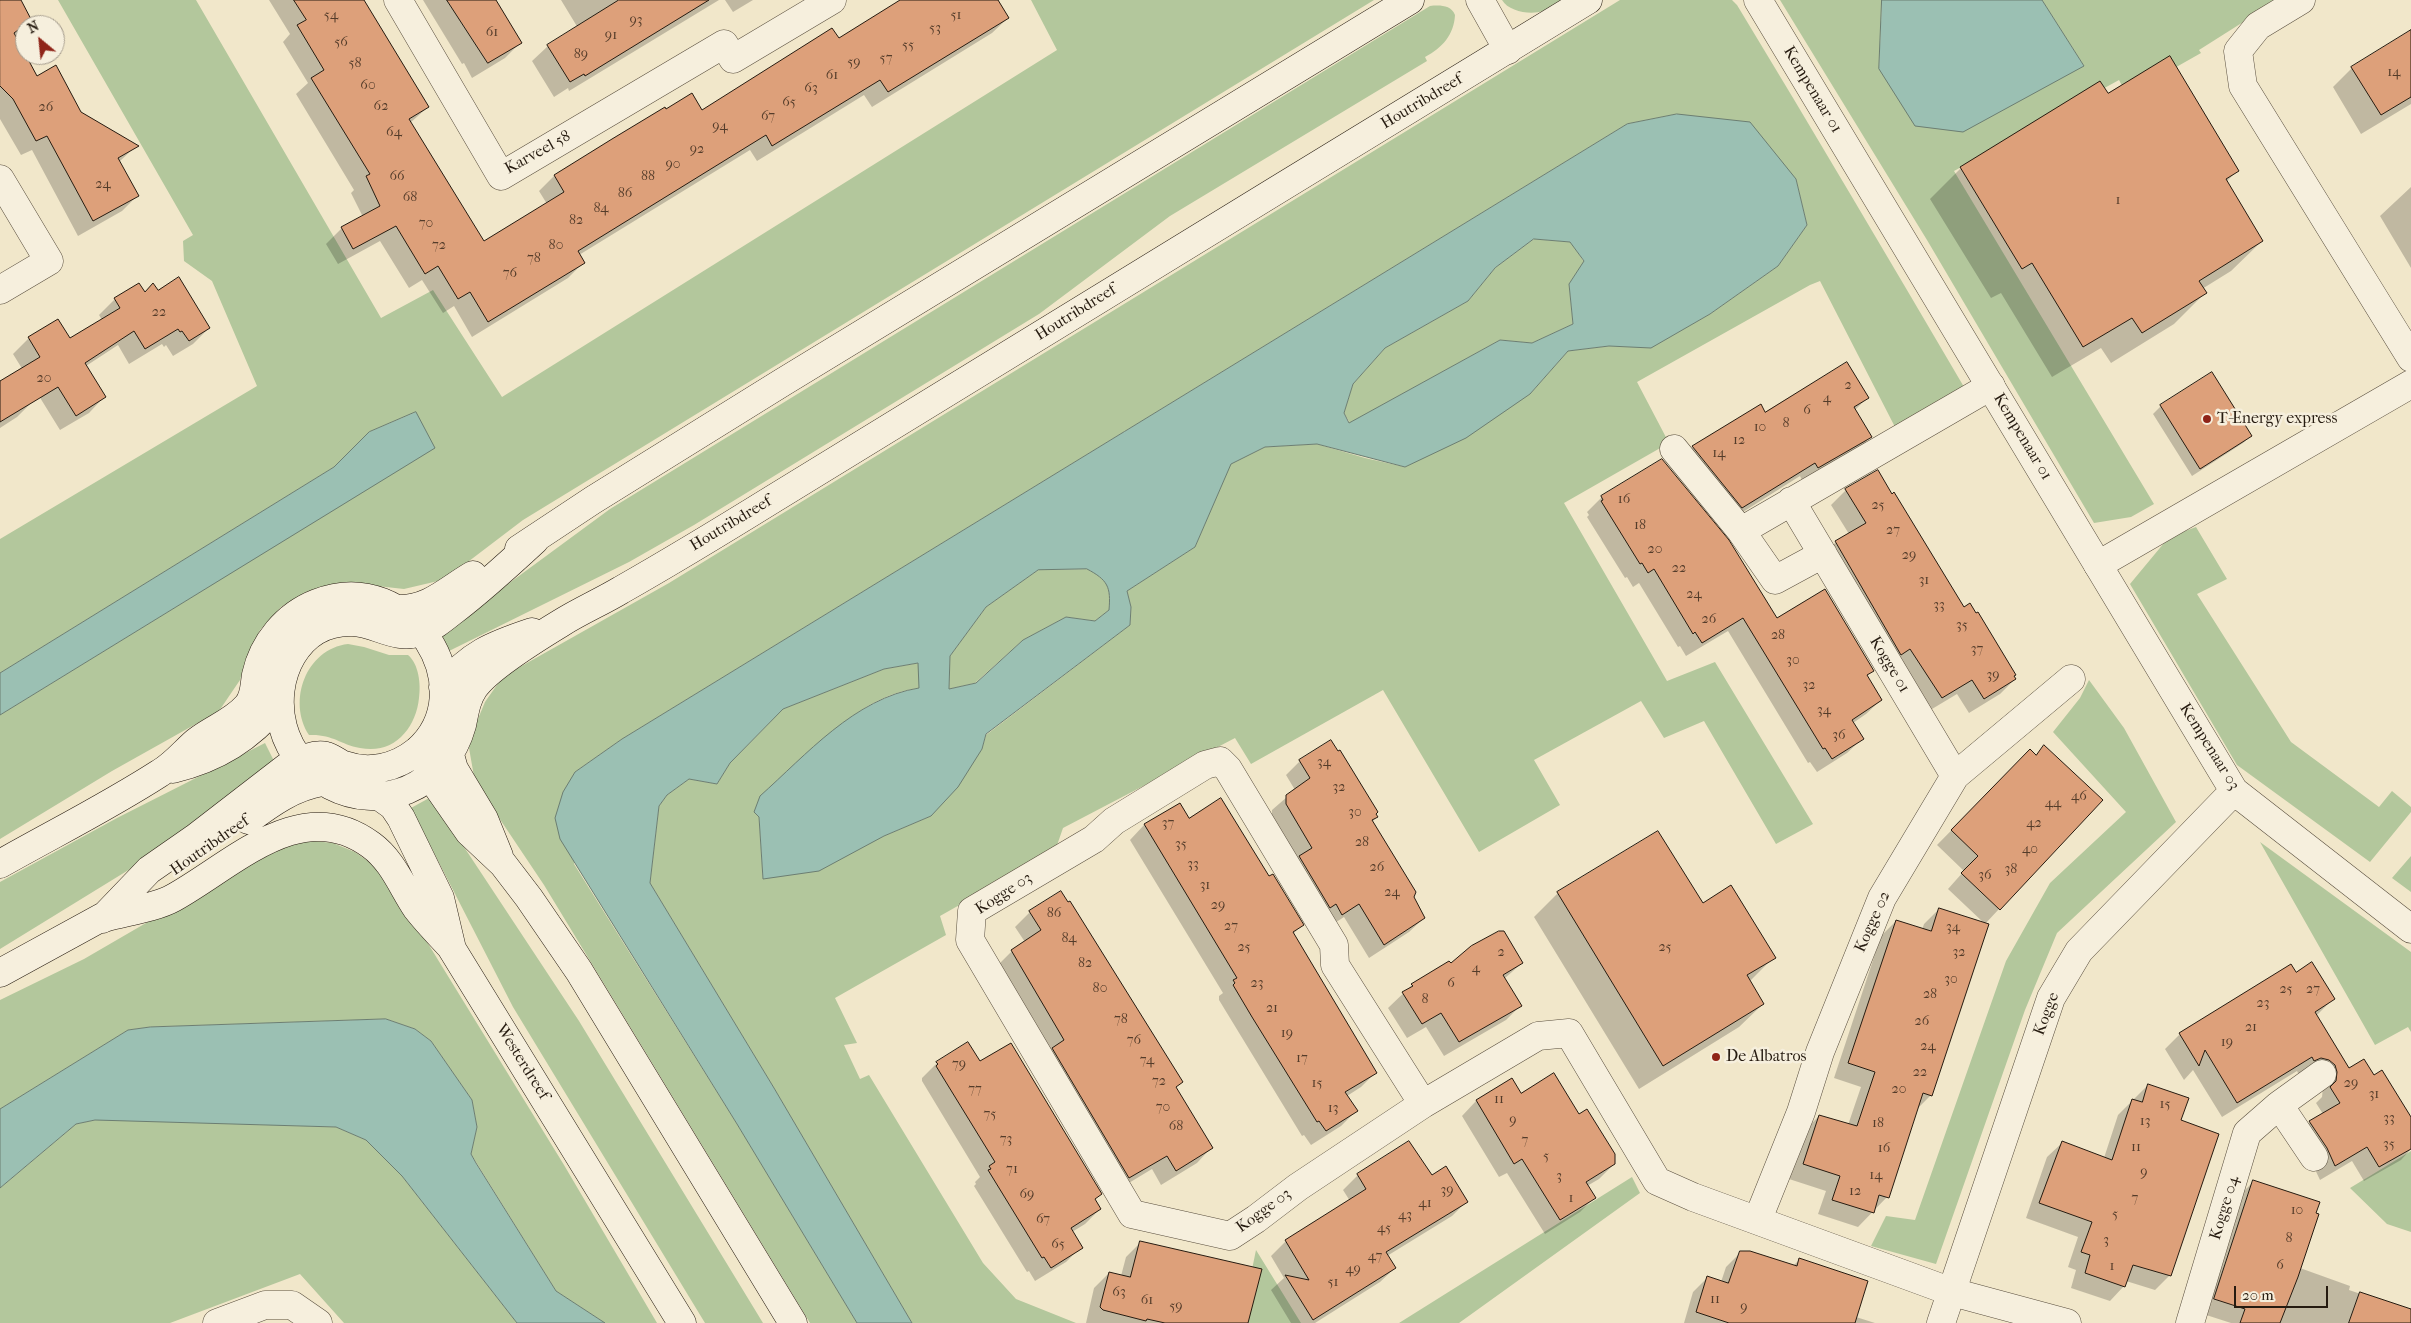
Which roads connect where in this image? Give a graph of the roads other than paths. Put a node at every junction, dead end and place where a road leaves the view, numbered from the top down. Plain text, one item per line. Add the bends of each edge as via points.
1 (398, 0) edge
2 (832, 0) edge
3 (1410, 0) edge
4 (1480, 0) edge
5 (1588, 0) edge
6 (1758, 0) edge
7 (2300, 0) edge
8 (1508, 50) junction
9 (0, 179) edge
10 (0, 290) edge
11 (2402, 322) edge
12 (2411, 358) edge
13 (2411, 384) edge
14 (1991, 386) junction
15 (1674, 449) dead end
16 (1791, 502) junction
17 (1741, 531) junction
18 (535, 540) junction
19 (1823, 554) junction
20 (2098, 565) junction
21 (399, 609) junction
22 (562, 622) junction
23 (423, 632) junction
24 (2071, 678) dead end
25 (443, 687) junction
26 (279, 703) junction
27 (425, 742) junction
28 (450, 755) junction
29 (299, 761) junction
30 (162, 772) junction
31 (430, 776) junction
32 (1955, 776) junction
33 (322, 782) junction
34 (2234, 792) junction
35 (379, 796) junction
36 (0, 864) edge
37 (503, 864) junction
38 (102, 919) junction
39 (2411, 929) edge
40 (452, 949) junction
41 (0, 973) edge
42 (2322, 1074) dead end
43 (1423, 1104) junction
44 (2279, 1105) junction
45 (2314, 1157) dead end
46 (1758, 1219) junction
47 (1952, 1292) junction
48 (217, 1323) edge
49 (318, 1323) edge
50 (682, 1323) edge
51 (793, 1323) edge
52 (1942, 1323) edge
53 (2067, 1323) edge
54 (2190, 1323) edge

1 - 2 street, Karveel 58 via 502,176 724,44 733,58
3 - 18 street via 783,382 593,500
4 - 8 street
5 - 8 street, Houtribdreef
6 - 14 street, Kempenaar 01
7 - 11 street via 2258,26 2238,51 2243,86
8 - 22 street, Houtribdreef via 769,502
9 - 10 street via 49,261
11 - 12 street
13 - 20 street
14 - 16 street
14 - 20 street, Kempenaar 01
15 - 17 street
16 - 17 street
16 - 19 street, Kogge 01
17 - 19 street via 1775,580
18 - 21 street via 435,600 414,609
18 - 23 street via 481,590
19 - 32 street, Kogge 01
20 - 34 street, Kempenaar 03
21 - 23 street
21 - 30 street via 372,598 344,596 303,609 272,638 259,663 249,704
22 - 25 street, Houtribdreef via 492,645 456,670
22 - 28 street, Houtribdreef via 484,676 465,705 462,726
23 - 25 street via 437,658
23 - 26 street via 403,635 352,622 338,623 313,633 293,652 287,664
24 - 32 street, Kogge 02
25 - 27 street via 440,717
26 - 29 street via 284,733
26 - 30 street via 261,725 239,742 195,764
27 - 29 street via 405,759 381,768 361,770 327,756 316,755
27 - 31 street
28 - 31 street
28 - 37 street via 454,769 484,819
29 - 33 street
29 - 38 street, Houtribdreef via 149,870
30 - 36 street
31 - 35 street via 406,790
31 - 37 street via 469,832
32 - 46 street, Kogge 02 via 1882,898
33 - 35 street via 343,791
33 - 38 street, Houtribdreef via 304,785 278,798
34 - 39 street, Kempenaar 03
34 - 47 street, Kogge via 2079,951 2051,998
35 - 40 street, Westerdreef via 393,806 401,818 440,898
37 - 51 street via 579,971
38 - 40 street via 171,899 276,836 302,828 330,827 371,845 393,868 418,910
38 - 41 street, Houtribdreef
40 - 50 street, Westerdreef
42 - 44 street, Kogge 04
43 - 43 street, Kogge 03 via 1335,965 1334,945 1228,769 1220,761 1205,765 1114,821 1094,839 972,912 970,940 1132,1214 1230,1236
43 - 46 street, Kogge 03 via 1538,1036 1569,1033 1657,1181
44 - 45 street
44 - 54 street, Kogge 04 via 2248,1133
46 - 47 street
47 - 52 street, Kogge
47 - 53 street
48 - 49 street via 265,1305 292,1305

